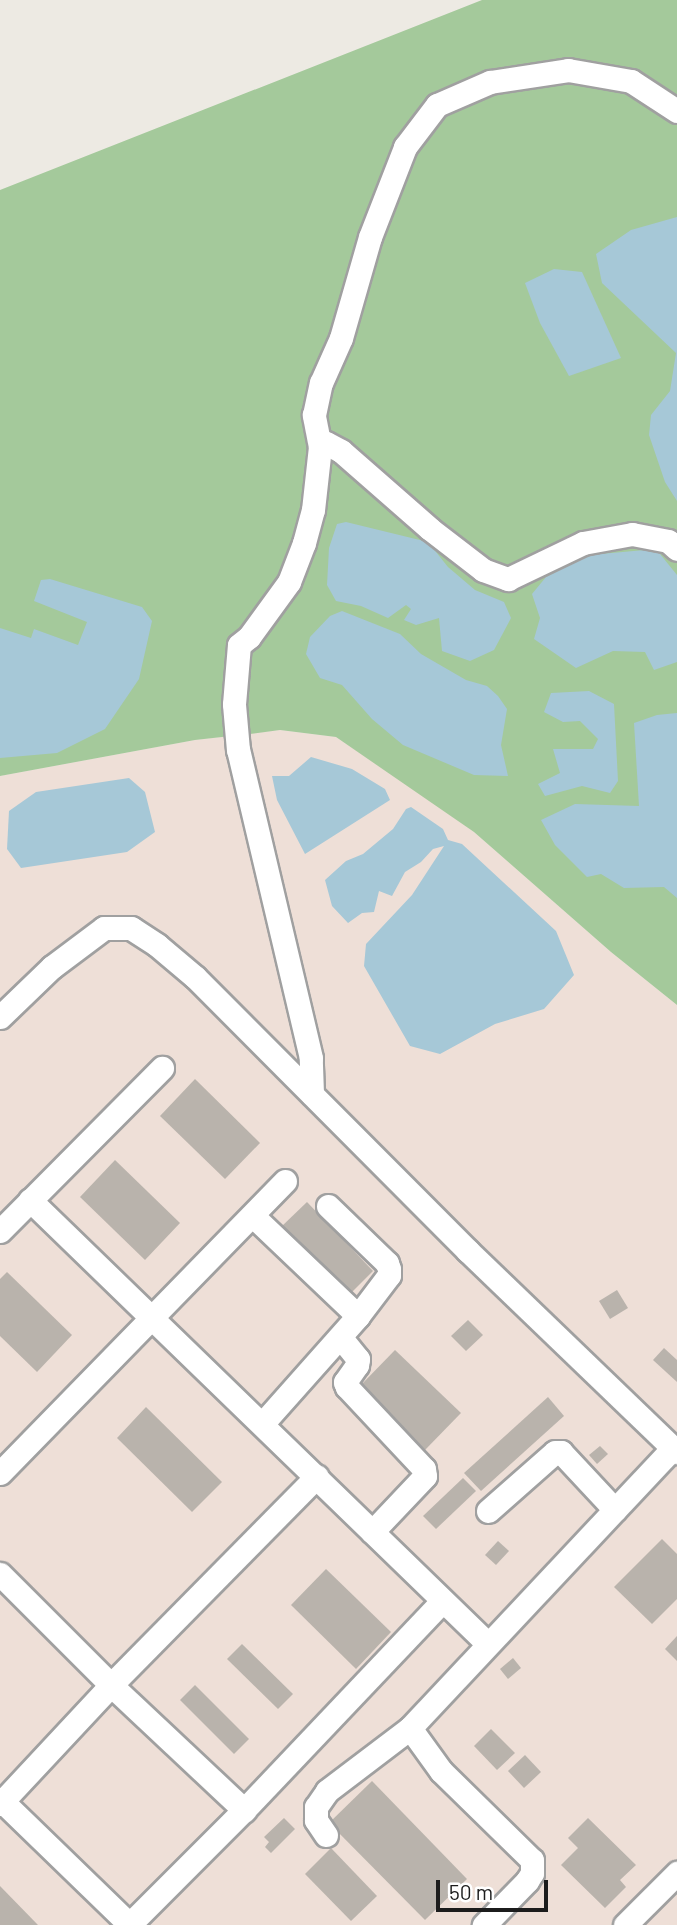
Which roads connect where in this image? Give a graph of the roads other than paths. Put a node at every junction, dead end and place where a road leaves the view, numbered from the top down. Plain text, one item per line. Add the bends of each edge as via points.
1 (677, 111) edge
2 (320, 447) junction
3 (677, 549) edge
4 (0, 1017) edge
5 (162, 1068) dead end
6 (312, 1094) junction
7 (285, 1181) dead end
8 (30, 1200) junction
9 (328, 1206) dead end
10 (253, 1216) junction
11 (0, 1231) edge
12 (358, 1317) junction
13 (155, 1318) junction
14 (341, 1338) junction
15 (261, 1424) junction
16 (675, 1450) edge
17 (0, 1473) edge
18 (317, 1476) junction
19 (615, 1510) junction
20 (488, 1511) dead end
21 (372, 1532) junction
22 (0, 1574) edge
23 (442, 1601) junction
24 (487, 1643) junction
25 (111, 1685) junction
26 (410, 1728) junction
27 (1, 1802) edge
28 (244, 1810) junction
29 (326, 1835) dead end
30 (677, 1873) edge
31 (129, 1925) edge
32 (484, 1925) edge
33 (625, 1925) edge

1 - 2 street via 631,80 568,70 490,82 437,106 405,147 370,237 341,338 321,383 314,415
2 - 3 street via 326,443 341,451 462,554 483,570 508,579 583,543 632,534 668,541
2 - 6 street via 313,510 304,542 289,582 239,645 234,704 238,750 311,1058
4 - 6 street via 79,944 104,928 131,928 158,944 195,977
5 - 8 street
6 - 16 street
7 - 10 street
8 - 11 street
8 - 13 street
9 - 12 street via 390,1269
10 - 12 street
10 - 13 street
12 - 14 street
13 - 15 street
13 - 17 street
14 - 15 street
14 - 21 street via 358,1359 345,1381 347,1387 424,1469 423,1482
15 - 18 street
16 - 19 street
18 - 21 street
18 - 25 street
19 - 20 street via 561,1452 555,1452
19 - 24 street
21 - 23 street
22 - 25 street
23 - 24 street
23 - 28 street
24 - 26 street
25 - 27 street
25 - 28 street
26 - 29 street via 327,1791 316,1807 316,1820
26 - 32 street via 441,1771 532,1860 527,1881
27 - 31 street
28 - 31 street
30 - 33 street

